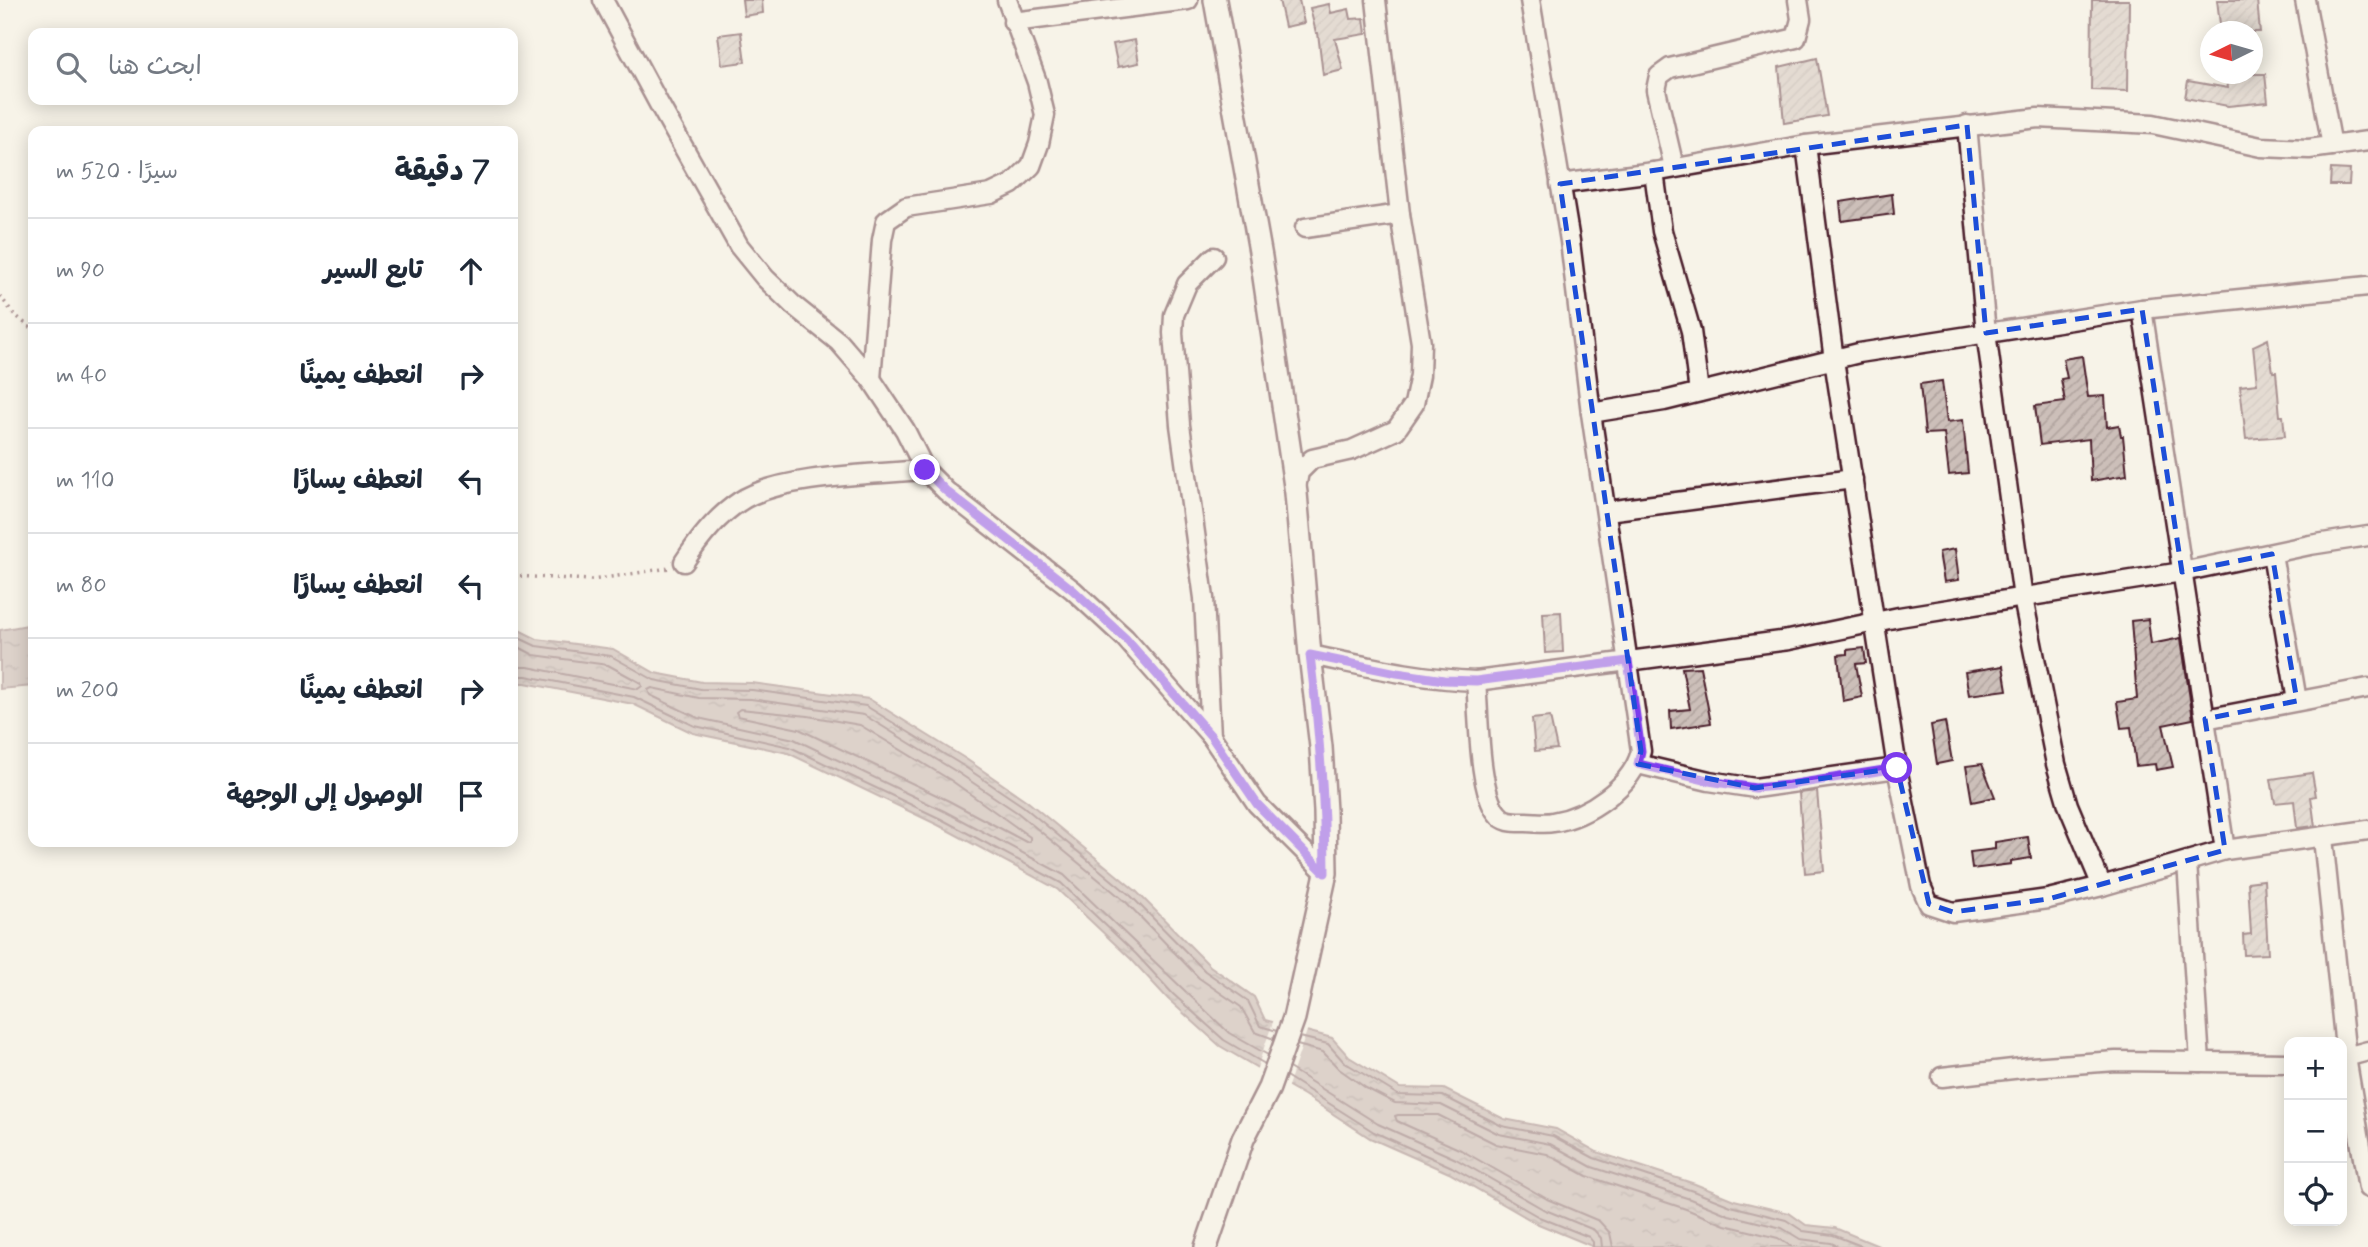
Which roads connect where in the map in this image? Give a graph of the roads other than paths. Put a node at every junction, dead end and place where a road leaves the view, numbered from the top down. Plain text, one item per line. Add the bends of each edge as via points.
1 (603, 0) edge
2 (1007, 0) edge
3 (1188, 0) edge
4 (1214, 0) edge
5 (1376, 0) edge
6 (1530, 0) edge
7 (1798, 0) edge
8 (2305, 0) edge
9 (1013, 22) junction
10 (1966, 125) junction
11 (2368, 141) edge
12 (1806, 145) junction
13 (2332, 146) junction
14 (1674, 167) junction
15 (1654, 172) junction
16 (1560, 184) junction
17 (1400, 214) junction
18 (1305, 228) dead end
19 (1214, 257) dead end
20 (2368, 286) edge
21 (2142, 309) junction
22 (1986, 333) junction
23 (1834, 359) junction
24 (872, 379) junction
25 (1699, 392) junction
26 (1591, 413) junction
27 (925, 470) junction
28 (1853, 479) junction
29 (1296, 493) junction
30 (1607, 510) junction
31 (2368, 537) edge
32 (2272, 554) junction
33 (684, 562) road end
34 (2182, 572) junction
35 (2023, 598) junction
36 (1874, 622) junction
37 (1310, 655) junction
38 (1628, 661) junction
39 (1476, 681) junction
40 (2368, 688) edge
41 (2297, 701) junction
42 (2205, 719) junction
43 (1211, 736) junction
44 (1638, 764) junction
45 (1897, 768) junction
46 (2368, 830) edge
47 (2323, 838) junction
48 (2225, 850) junction
49 (2187, 862) junction
50 (1325, 873) junction
51 (2102, 886) junction
52 (2342, 1037) edge
53 (2368, 1051) edge
54 (2347, 1056) edge
55 (2200, 1062) junction
56 (2284, 1063) edge
57 (2347, 1073) edge
58 (1942, 1077) dead end
59 (2368, 1188) edge
60 (1206, 1247) edge

1 - 24 street via 739,246 765,278 839,342
2 - 9 street
3 - 9 street
4 - 29 street via 1261,257
5 - 17 street
6 - 16 street
7 - 14 street via 1801,19 1797,37 1670,68 1659,76 1656,90
8 - 13 street
9 - 24 street via 1045,115 1040,144 1031,166 1012,184 991,194 906,208 886,221
10 - 12 street
10 - 13 street via 2038,118 2105,121 2153,124 2261,147
10 - 22 street
11 - 13 street
12 - 14 street
12 - 23 street
14 - 15 street
15 - 16 street
15 - 25 street via 1662,231 1691,331
16 - 26 street
17 - 18 street
17 - 29 street via 1421,343 1414,404 1396,430 1352,450 1312,458 1298,472
19 - 43 street via 1187,284 1174,315 1173,333 1203,598
20 - 21 street
21 - 22 street
21 - 34 street
22 - 23 street
22 - 35 street
23 - 25 street
23 - 28 street
24 - 27 street
25 - 26 street
26 - 30 street
27 - 33 street via 818,479 761,491 721,515
27 - 43 street via 1125,638
28 - 30 street
28 - 36 street
29 - 37 street
30 - 38 street
31 - 32 street
32 - 34 street
32 - 41 street
34 - 35 street
34 - 42 street
35 - 36 street
35 - 51 street via 2056,764
36 - 38 street via 1789,640
36 - 45 street
37 - 39 street via 1397,673
37 - 50 street via 1321,747
38 - 39 street
38 - 44 street via 1641,751
39 - 44 street via 1485,790 1498,816 1511,822 1552,823 1575,816 1628,779
40 - 41 street
41 - 42 street
42 - 48 street
43 - 50 street via 1257,804
44 - 45 street via 1755,788
45 - 51 street via 1921,886 1929,904 1953,912 2048,899
46 - 47 street
47 - 48 street
47 - 52 street
48 - 49 street
49 - 51 street
49 - 55 street
50 - 60 street via 1294,1018 1269,1088 1243,1139
53 - 54 street
55 - 56 street
55 - 58 street via 2104,1062
57 - 59 street

